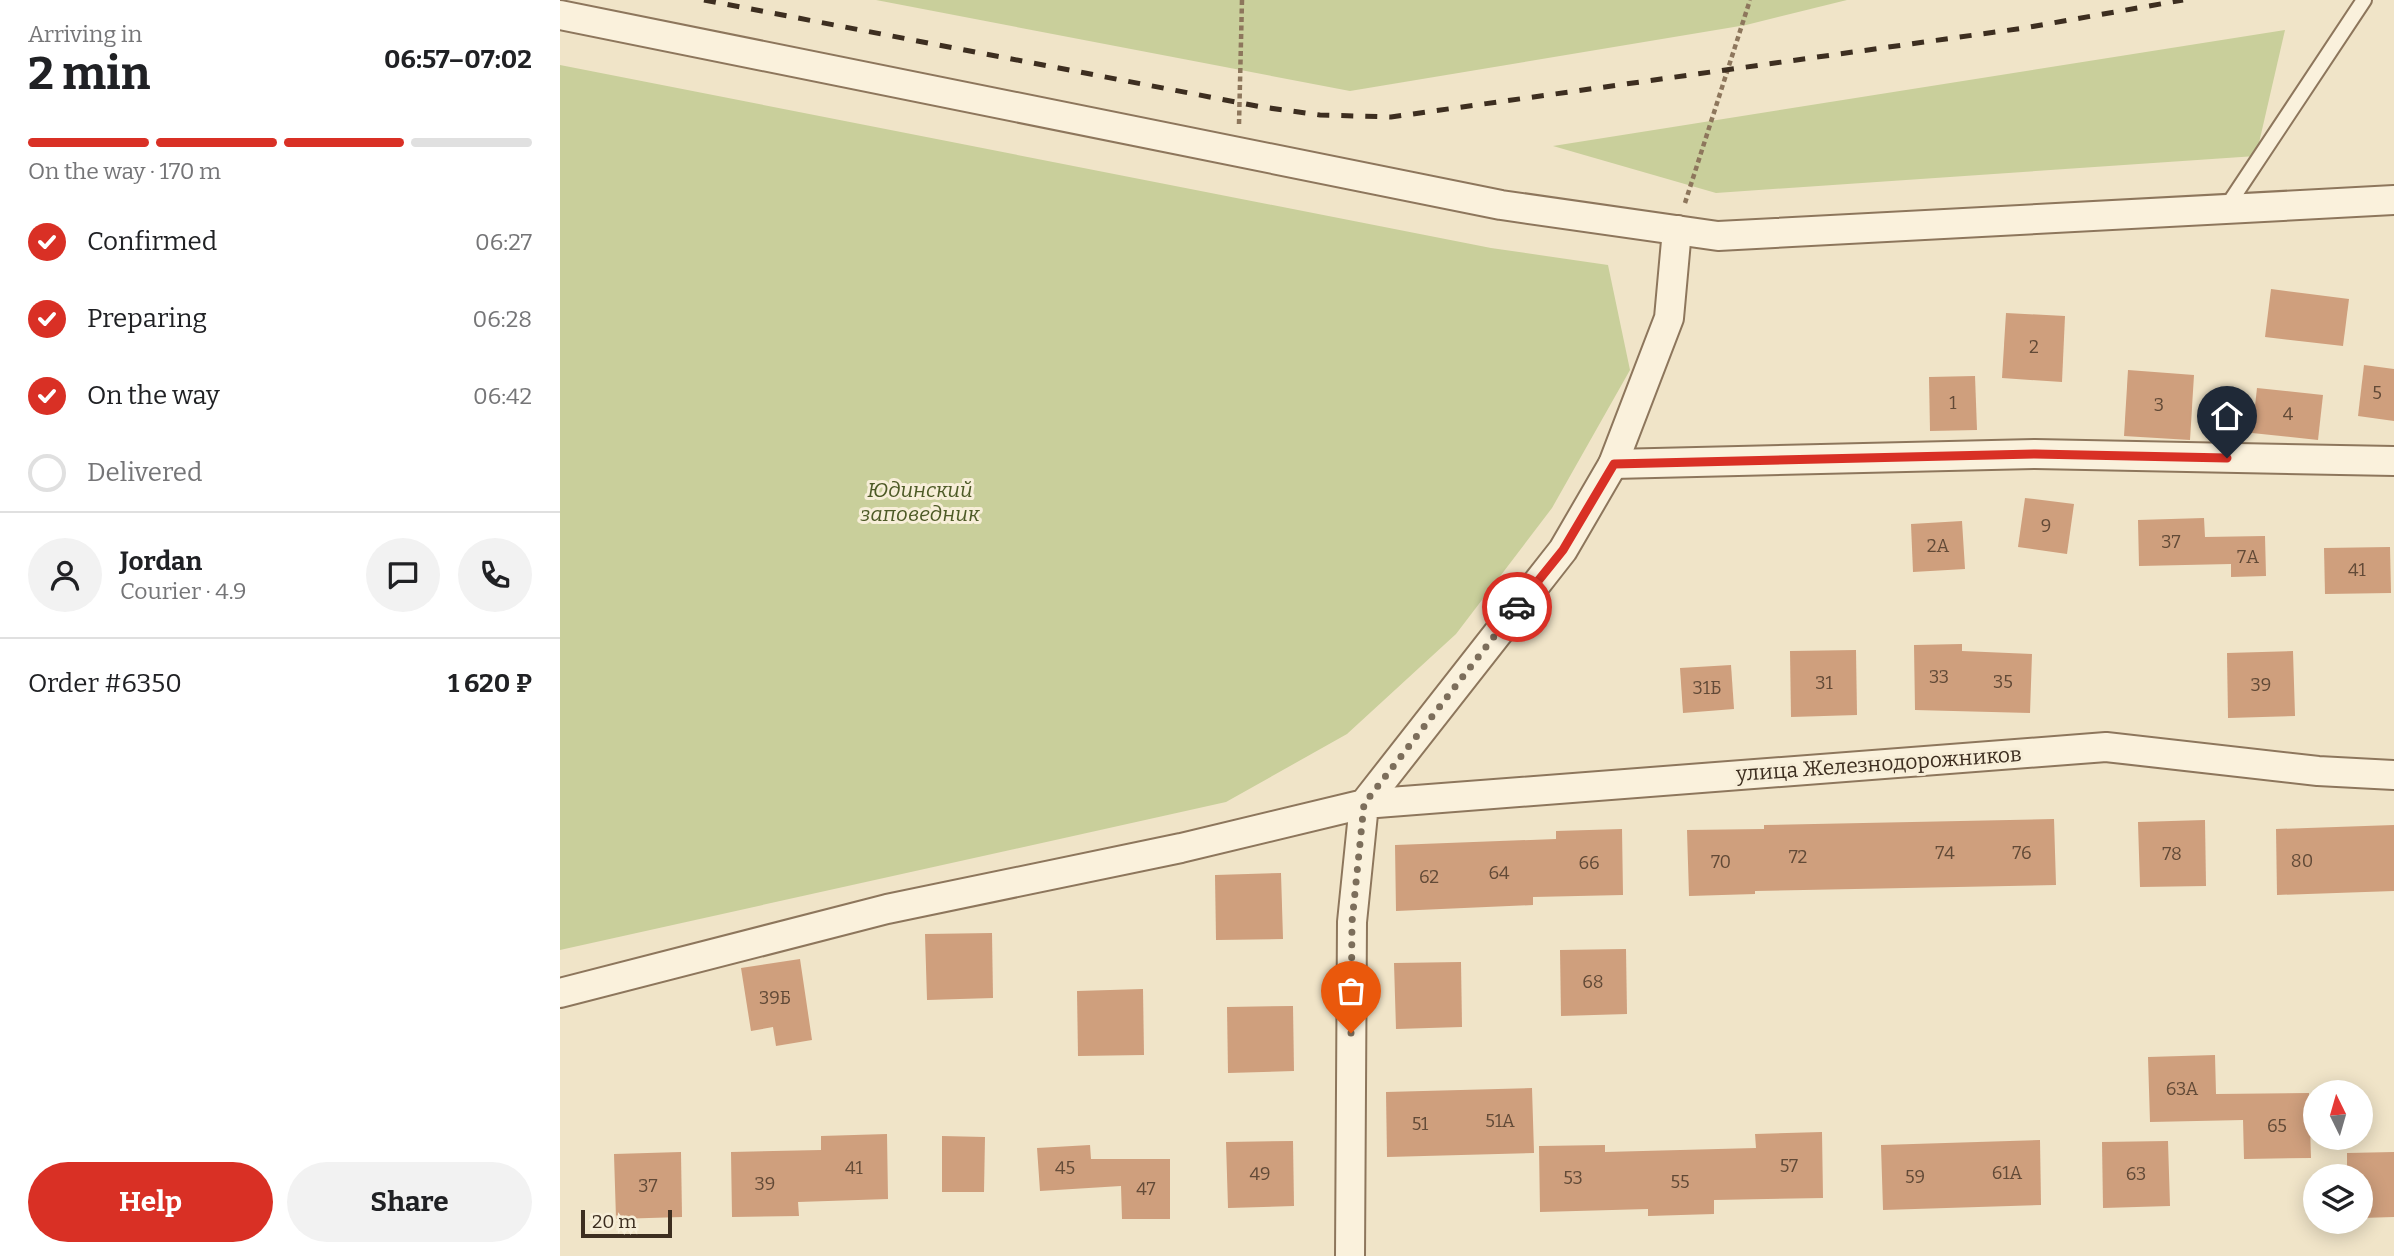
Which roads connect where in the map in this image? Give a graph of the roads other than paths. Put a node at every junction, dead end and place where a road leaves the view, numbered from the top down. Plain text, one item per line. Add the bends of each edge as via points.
1 (2364, 0) edge
2 (560, 15) edge
3 (2394, 200) edge
4 (2225, 209) junction
5 (1677, 230) junction
6 (2394, 461) edge
7 (1614, 464) junction
8 (2394, 775) edge
9 (1364, 804) junction
10 (560, 993) edge
11 (1350, 1256) edge

1 - 4 lane
2 - 5 street via 1501,205
3 - 4 street
4 - 5 street via 1718,236
5 - 7 street via 1669,318
6 - 7 street via 2035,454
7 - 9 street via 1563,550
8 - 9 street, улица Железнодорожников via 2106,747
9 - 10 street, улица Железнодорожников via 1181,848 887,909
9 - 11 street via 1352,922

